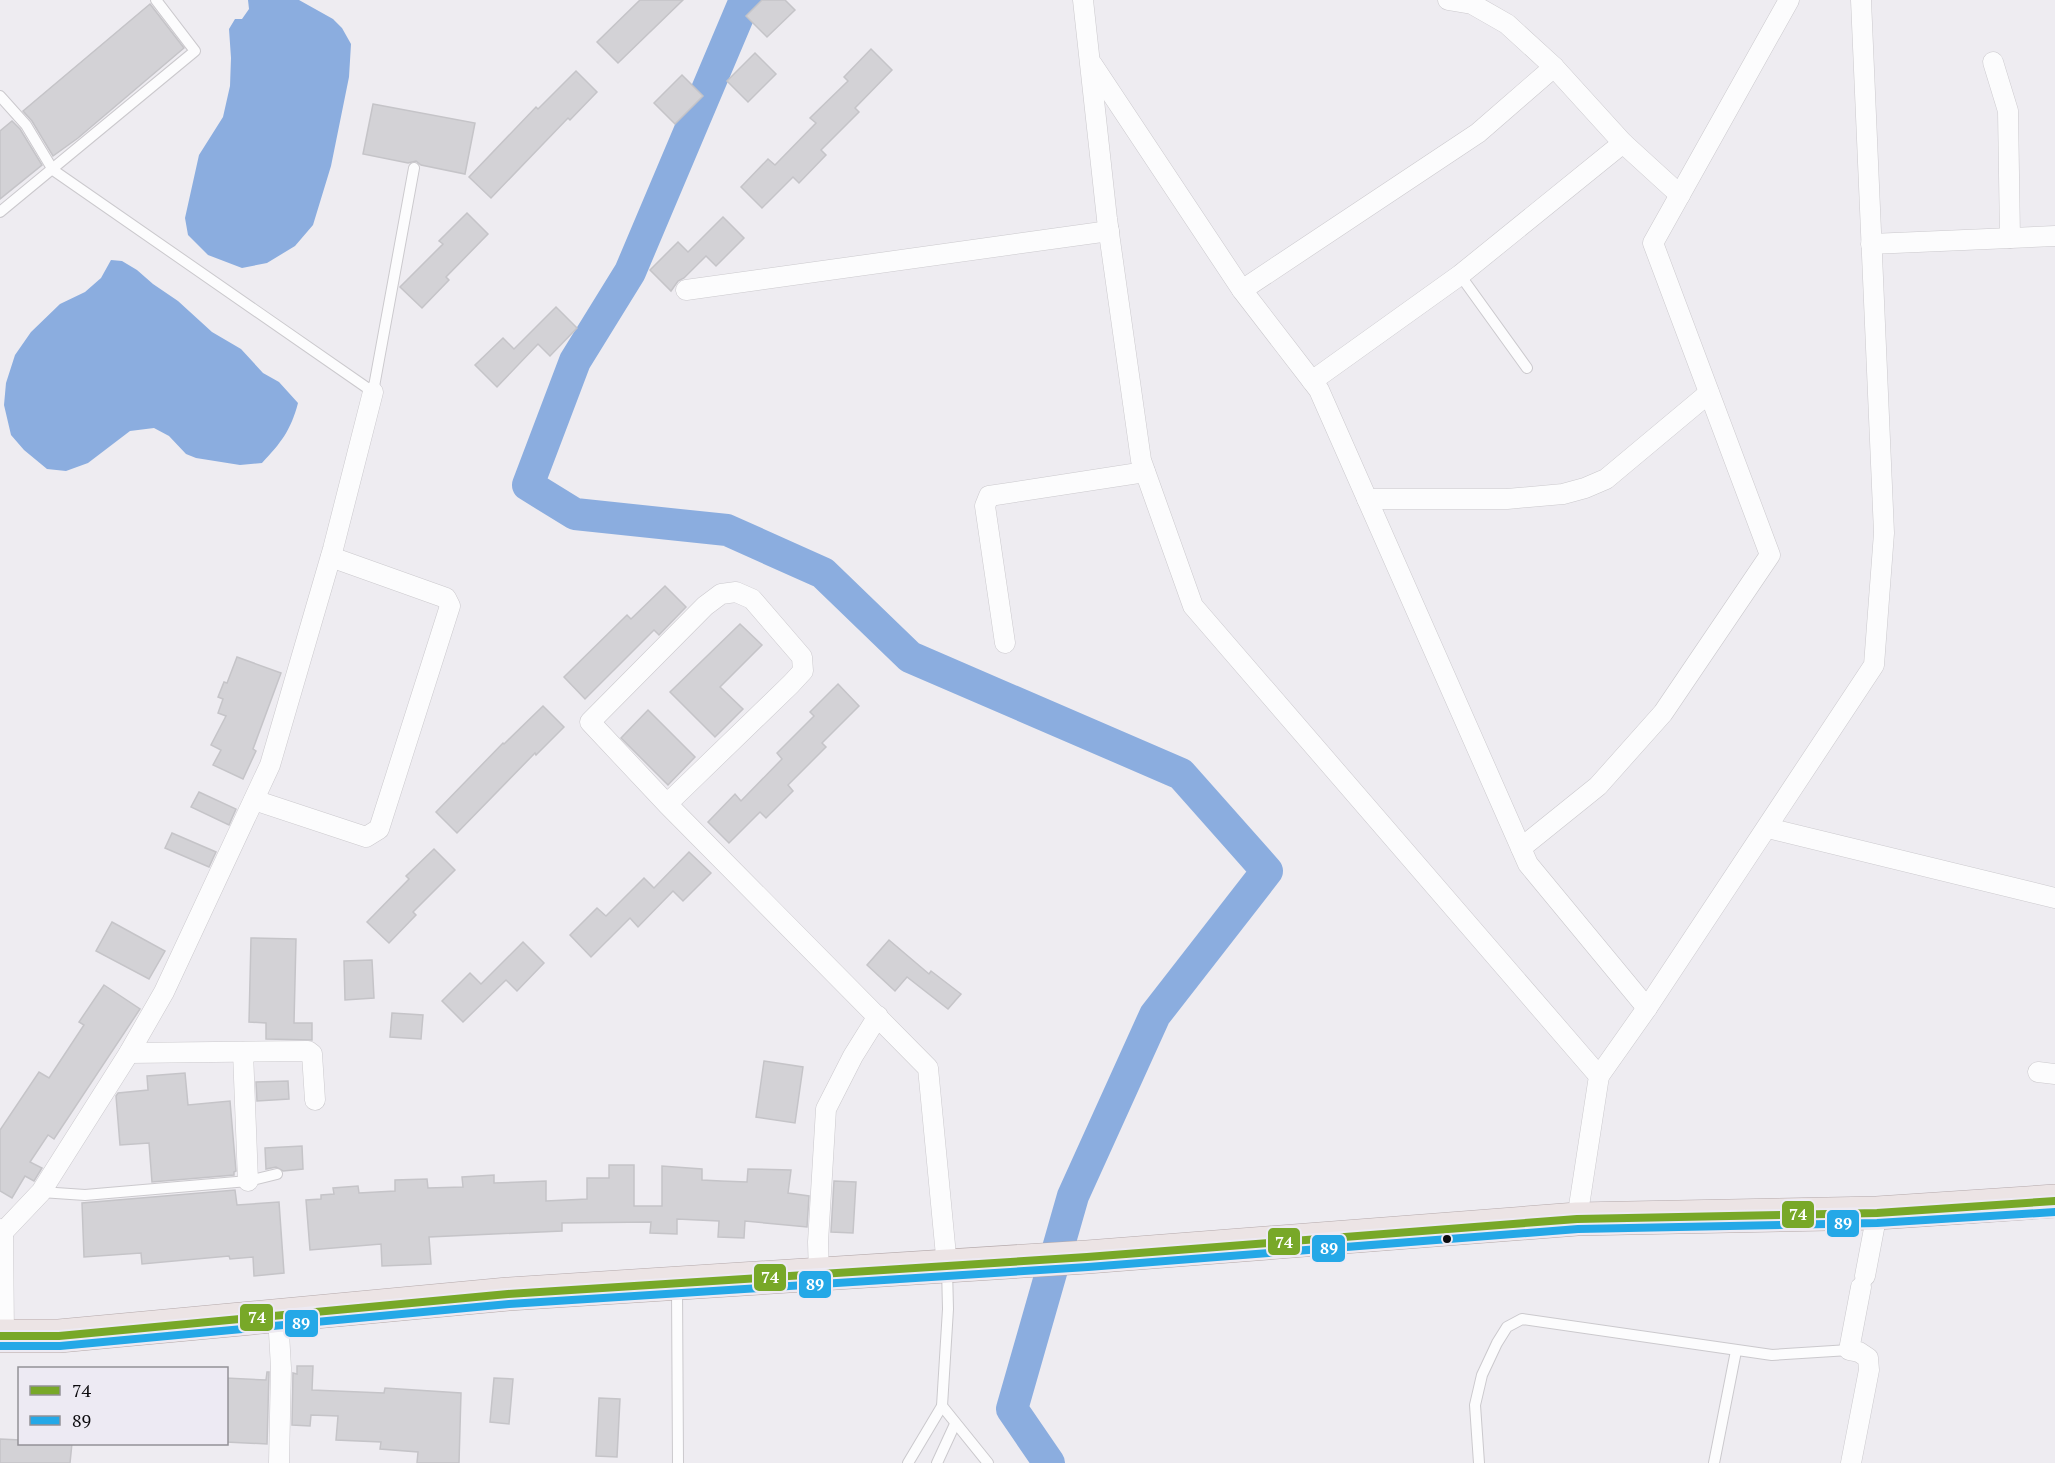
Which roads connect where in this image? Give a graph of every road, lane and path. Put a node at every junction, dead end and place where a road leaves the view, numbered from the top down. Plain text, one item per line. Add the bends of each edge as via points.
1 (156, 0) edge
2 (1083, 0) edge
3 (1448, 0) edge
4 (1789, 0) edge
5 (1861, 0) edge
6 (1090, 62) junction
7 (1993, 63) dead end
8 (1554, 67) junction
9 (0, 96) edge
10 (1623, 143) junction
11 (414, 168) dead end
12 (53, 170) junction
13 (1680, 195) junction
14 (0, 212) edge
15 (1109, 231) junction
16 (2055, 236) edge
17 (2010, 238) junction
18 (1871, 244) junction
19 (1460, 275) junction
20 (686, 290) dead end
21 (1242, 290) junction
22 (1527, 368) dead end
23 (1312, 381) junction
24 (373, 392) junction
25 (1709, 393) junction
26 (1145, 472) junction
27 (1367, 499) junction
28 (331, 557) junction
29 (1005, 643) dead end
30 (254, 800) junction
31 (667, 804) junction
32 (1768, 828) junction
33 (1521, 848) junction
34 (2055, 898) edge
35 (1647, 1008) junction
36 (878, 1016) junction
37 (243, 1052) junction
38 (129, 1053) junction
39 (1599, 1076) junction
40 (315, 1100) dead end
41 (277, 1174) dead end
42 (248, 1181) junction
43 (41, 1192) junction
44 (2055, 1201) edge
45 (1877, 1213) junction
46 (1577, 1219) junction
47 (1, 1231) edge
48 (947, 1266) junction
49 (819, 1275) junction
50 (677, 1283) junction
51 (278, 1315) junction
52 (2, 1336) edge
53 (1849, 1350) junction
54 (1736, 1351) junction
55 (942, 1406) junction
56 (955, 1424) junction
57 (279, 1463) edge
58 (678, 1463) edge
59 (908, 1463) edge
60 (937, 1463) edge
61 (988, 1463) edge
62 (1479, 1463) edge
63 (1714, 1463) edge
64 (1851, 1463) edge

1 - 12 lane via 195,51
2 - 6 street
3 - 8 street via 1472,4 1507,24
4 - 13 street
5 - 18 street
6 - 15 street
6 - 21 street
7 - 17 street via 2008,111
8 - 10 street
8 - 21 street via 1478,133
9 - 12 lane via 26,125
10 - 13 street
10 - 19 street
11 - 24 lane
12 - 14 lane
12 - 24 lane
13 - 25 street via 1653,243
15 - 20 street
15 - 26 street
16 - 17 street
17 - 18 street
18 - 32 street via 1884,532 1874,665
19 - 22 lane
19 - 23 street
21 - 23 street
23 - 27 street
24 - 28 street
25 - 27 street via 1606,479 1585,488 1507,499
25 - 33 street via 1770,555 1663,713 1598,786
26 - 29 street via 988,496 985,506
26 - 39 street via 1193,606
27 - 33 street
28 - 30 street via 270,765
28 - 30 street via 446,598 450,606 379,829 366,837
30 - 38 street via 164,992
31 - 31 street via 591,722 705,606 721,594 736,592 752,599 802,657 803,671
31 - 36 street
32 - 34 street
32 - 35 street
33 - 35 street via 1528,864
35 - 39 street
36 - 48 street via 928,1068
36 - 49 street via 826,1109
37 - 38 street
37 - 40 street via 308,1051 312,1054
37 - 42 street
38 - 43 street
39 - 46 street
41 - 42 lane
42 - 43 lane via 85,1195
43 - 47 street
44 - 45 highway
45 - 46 highway
45 - 53 street
46 - 48 highway
47 - 52 street
48 - 49 highway
48 - 55 lane
49 - 50 highway
50 - 51 highway
50 - 58 lane
51 - 52 highway via 59,1336
51 - 57 street
53 - 54 lane via 1772,1355
53 - 64 street via 1864,1355 1869,1362
54 - 62 lane via 1522,1319 1515,1322 1497,1343 1482,1375 1475,1405
54 - 63 lane
55 - 56 lane
55 - 59 lane
56 - 60 lane
56 - 61 lane

